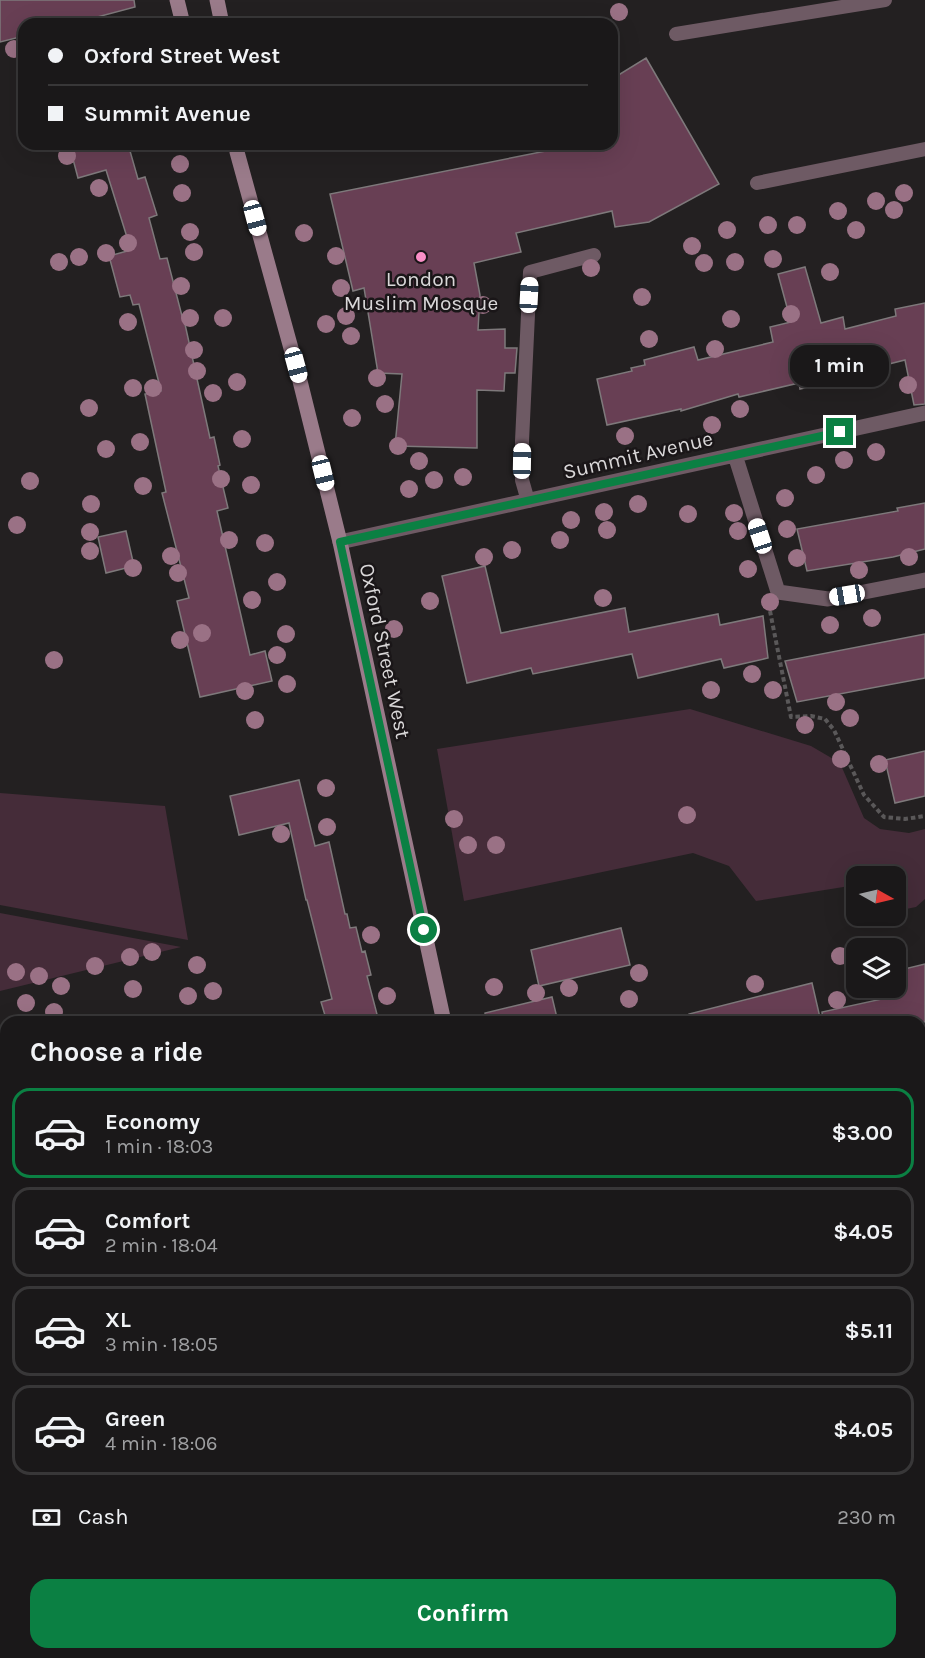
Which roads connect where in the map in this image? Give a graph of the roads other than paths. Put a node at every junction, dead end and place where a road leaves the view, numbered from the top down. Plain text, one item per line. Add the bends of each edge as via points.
1 (177, 0) edge
2 (216, 0) edge
3 (885, 0) edge
4 (182, 18) edge
5 (220, 18) edge
6 (676, 34) dead end
7 (925, 149) edge
8 (235, 150) edge
9 (758, 183) dead end
10 (594, 255) dead end
11 (925, 413) edge
12 (735, 455) junction
13 (528, 501) junction
14 (340, 542) junction
15 (925, 580) edge
16 (443, 1016) edge

1 - 4 main road
2 - 5 main road
3 - 6 lane
7 - 9 lane
8 - 14 main road, Oxford Street West via 300,381
10 - 13 lane via 530,272 522,461
11 - 12 street, Summit Avenue
12 - 13 street, Summit Avenue
12 - 15 street, Summit Avenue via 778,592 828,598
13 - 14 street, Summit Avenue
14 - 16 main road, Oxford Street West

